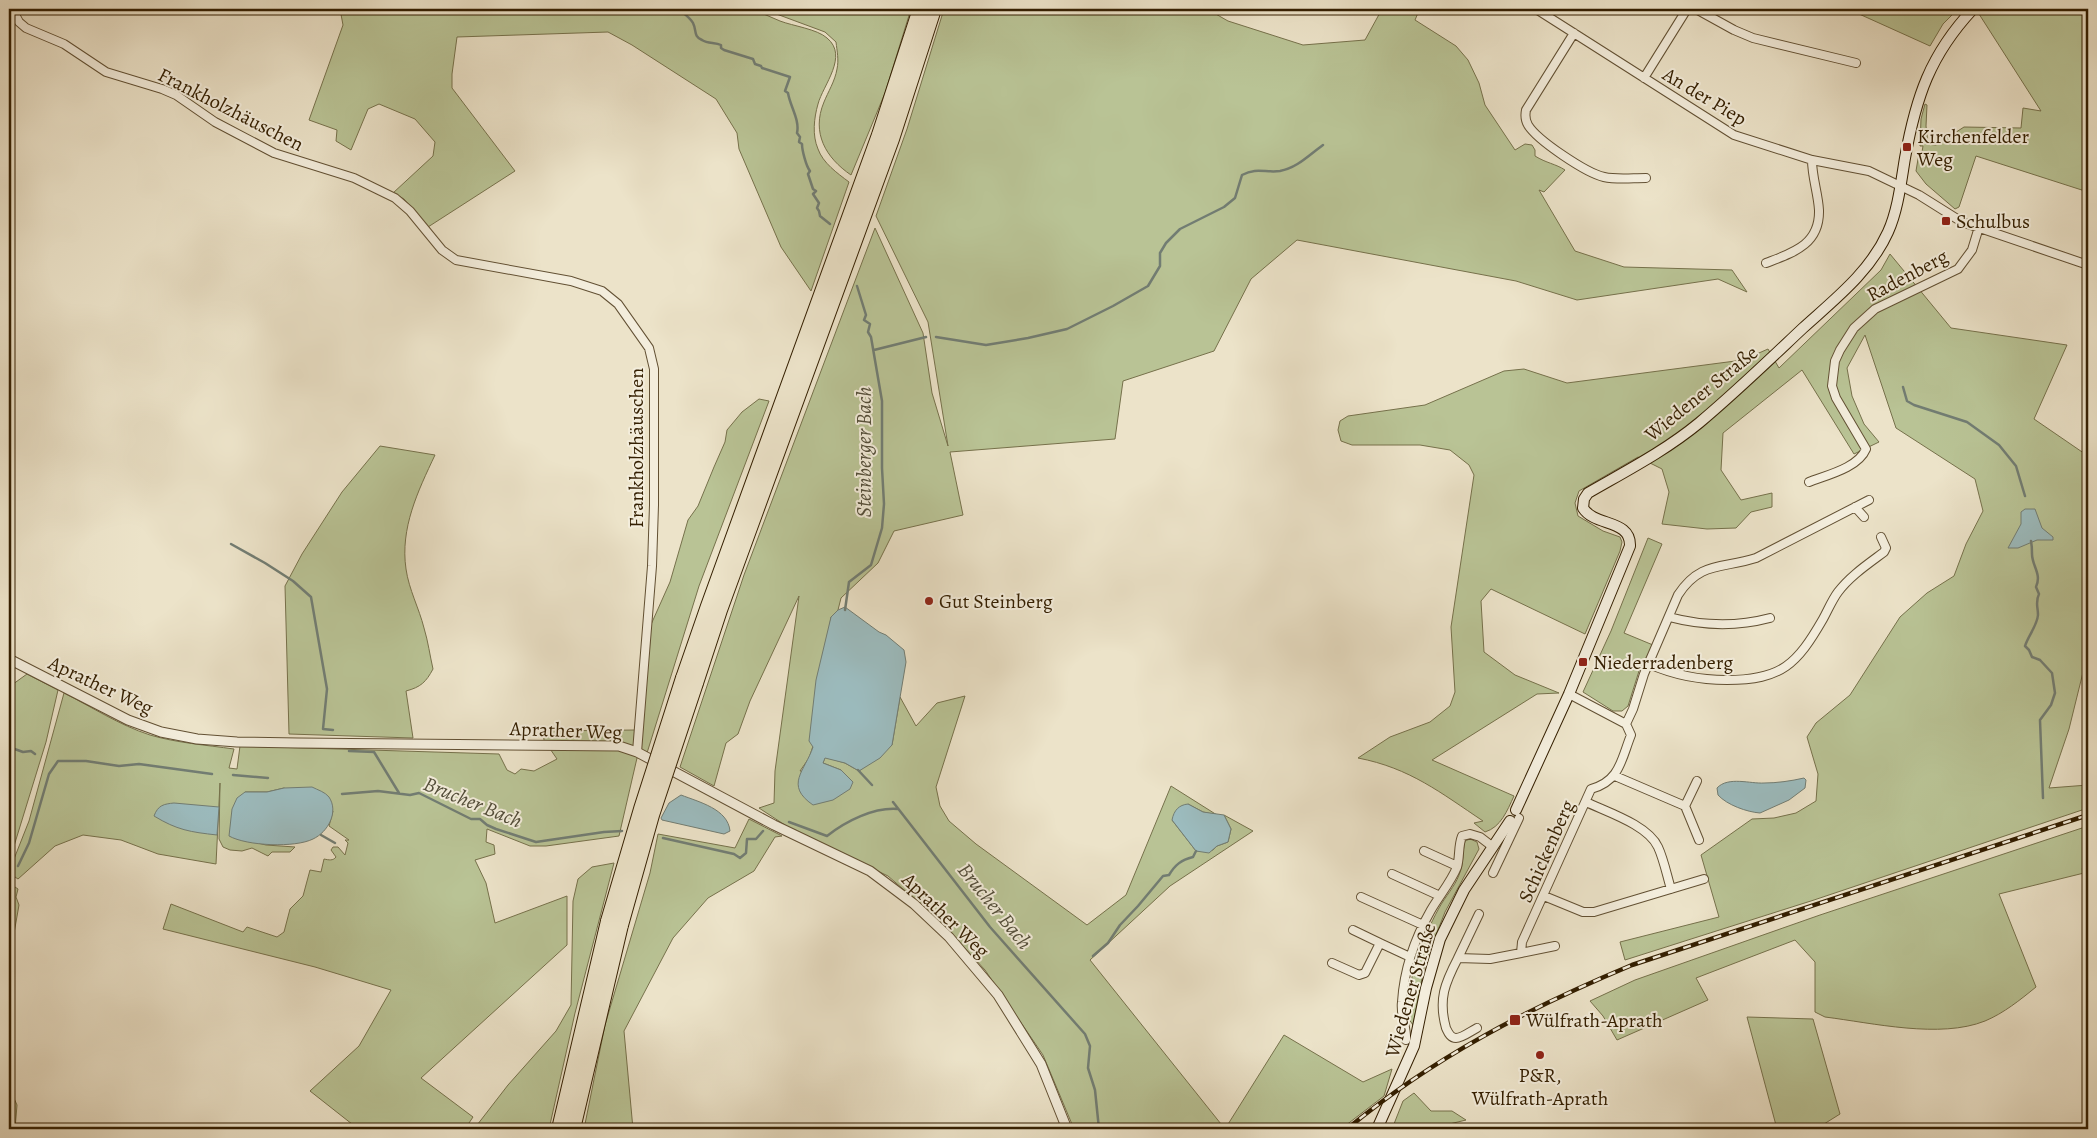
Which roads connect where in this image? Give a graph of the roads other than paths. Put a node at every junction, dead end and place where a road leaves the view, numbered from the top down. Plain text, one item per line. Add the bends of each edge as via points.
1 (12, 9) edge
2 (920, 9) edge
3 (934, 9) edge
4 (1536, 9) edge
5 (1687, 9) edge
6 (1696, 9) edge
7 (1973, 9) edge
8 (1574, 33) junction
9 (1856, 63) dead end
10 (1644, 78) junction
11 (886, 137) junction
12 (1812, 160) junction
13 (1646, 178) dead end
14 (1900, 185) junction
15 (1979, 228) junction
16 (1766, 263) dead end
17 (2088, 264) edge
18 (1809, 482) dead end
19 (1869, 500) dead end
20 (1855, 506) junction
21 (1864, 517) dead end
22 (1881, 537) dead end
23 (1669, 617) junction
24 (1770, 618) dead end
25 (9, 659) edge
26 (1649, 664) junction
27 (1569, 694) junction
28 (1626, 724) junction
29 (637, 752) junction
30 (1615, 776) junction
31 (1697, 781) dead end
32 (1586, 802) junction
33 (1685, 806) junction
34 (1515, 819) junction
35 (1699, 840) dead end
36 (1493, 847) junction
37 (1424, 851) dead end
38 (1457, 866) junction
39 (1493, 873) dead end
40 (1392, 874) dead end
41 (1704, 879) dead end
42 (1671, 889) junction
43 (1440, 896) junction
44 (1544, 896) junction
45 (1362, 897) dead end
46 (1479, 914) dead end
47 (615, 923) junction
48 (1423, 925) junction
49 (1353, 930) dead end
50 (1380, 943) junction
51 (1555, 946) dead end
52 (1521, 953) junction
53 (1410, 957) junction
54 (1458, 958) junction
55 (1332, 963) dead end
56 (1477, 1028) dead end
57 (1406, 1040) dead end
58 (559, 1129) edge
59 (573, 1129) edge
60 (1067, 1129) edge
61 (1377, 1129) edge

1 - 29 street, Frankholzhäuschen via 26,28 64,44 106,72 176,95 256,144 294,161 354,178 395,198 442,250 456,260 571,281 602,291 618,304 649,348 654,369 652,566
2 - 11 highway
3 - 11 highway
4 - 8 street, An der Piep
5 - 10 street
6 - 9 street via 1753,38
7 - 14 main road, Wiedener Straße via 1946,41 1924,80
8 - 10 street, An der Piep
8 - 13 street via 1526,110 1527,123 1543,142 1593,173 1613,178
10 - 12 street, An der Piep via 1730,133
11 - 47 highway, bridge via 781,425 720,610 689,681 652,815
12 - 14 street, An der Piep via 1869,171
12 - 16 street via 1819,210 1812,235 1796,251
14 - 15 street via 1950,216
14 - 27 main road, Wiedener Straße via 1889,230 1879,251 1844,291 1747,382 1684,435 1588,493 1584,499 1583,508 1591,516 1619,526 1631,538
15 - 17 street
15 - 18 street, Radenberg via 1972,250 1958,269 1874,309 1846,339 1835,361 1832,386 1866,449 1853,463
19 - 20 street
20 - 21 street
20 - 23 street via 1756,558 1718,566 1694,576 1678,595
22 - 26 street via 1886,548 1884,552 1838,592 1804,650 1780,671 1762,678 1708,679 1678,674
23 - 24 street via 1689,623 1716,625 1745,624
23 - 26 street
25 - 29 street, Aprather Weg via 128,720 161,732 197,738 237,742 619,746
26 - 28 street
27 - 28 street
27 - 34 main road, Wiedener Straße
28 - 30 street via 1631,735
29 - 60 street, Aprather Weg via 774,826 870,871 914,904 949,937 998,995 1041,1064
30 - 32 street, Schickenberg via 1604,786 1591,789
30 - 33 street
31 - 33 street
32 - 42 street via 1640,828 1652,838 1658,846
32 - 44 street, Schickenberg
33 - 35 street
34 - 36 main road, Wiedener Straße
34 - 39 street
36 - 38 street, Wiedener Straße via 1475,835 1462,836
36 - 61 main road, Wiedener Straße via 1464,890 1440,939 1414,1046
37 - 38 street
38 - 43 street, Wiedener Straße
40 - 43 street, Wiedener Straße
41 - 42 street
42 - 44 street via 1594,912 1583,912
43 - 48 street, Wiedener Straße
44 - 52 street, Schickenberg via 1522,942
45 - 48 street, Wiedener Straße
46 - 54 street
47 - 58 highway
47 - 59 highway
48 - 53 street, Wiedener Straße
49 - 50 street, Wiedener Straße
50 - 53 street, Wiedener Straße
50 - 55 street, Wiedener Straße via 1365,973 1359,975
51 - 52 street
52 - 54 street via 1490,959
53 - 57 street, Wiedener Straße via 1401,1004
54 - 56 street via 1446,981 1442,1001 1447,1029 1456,1038

